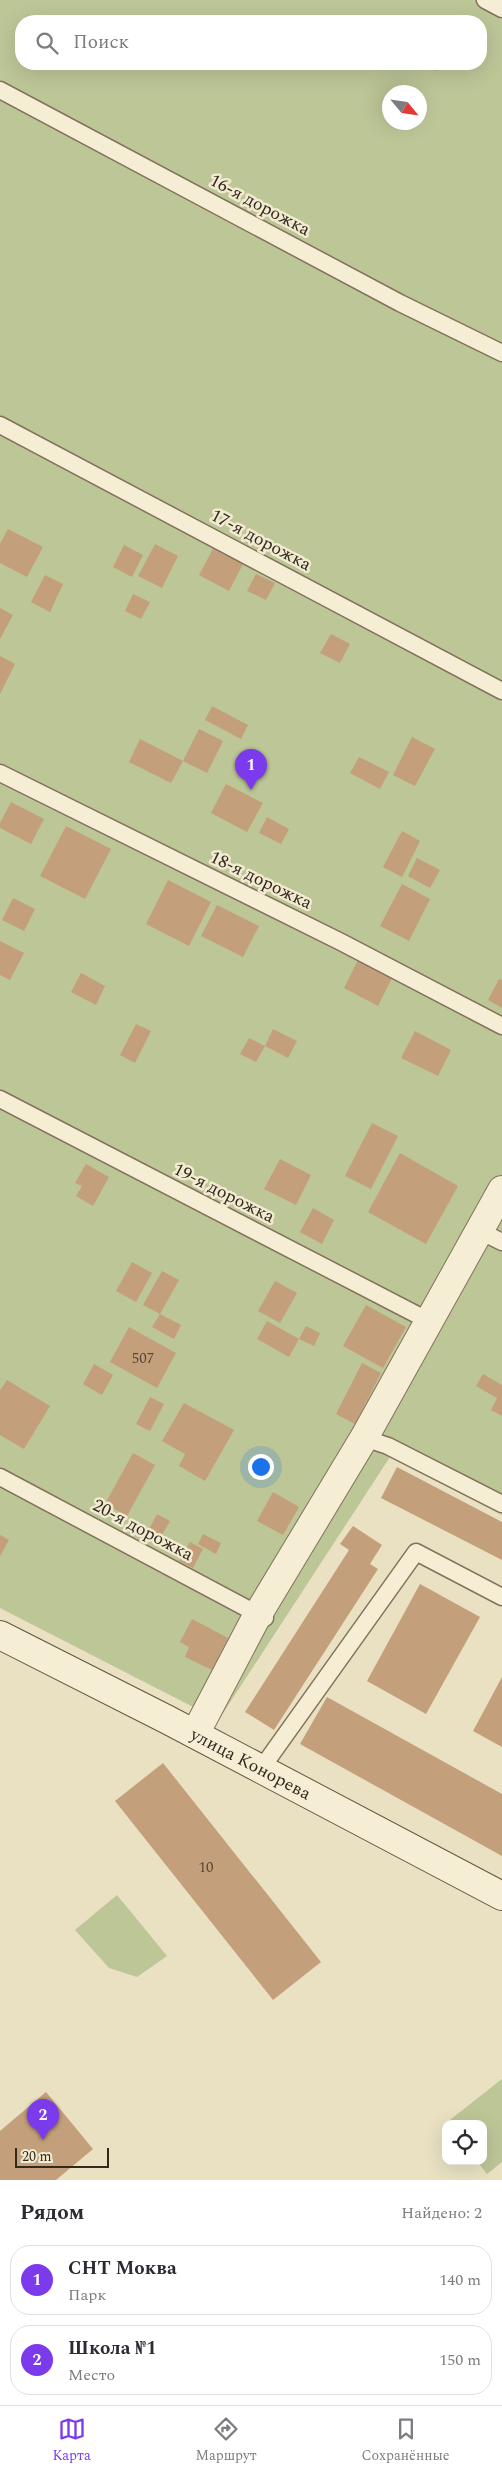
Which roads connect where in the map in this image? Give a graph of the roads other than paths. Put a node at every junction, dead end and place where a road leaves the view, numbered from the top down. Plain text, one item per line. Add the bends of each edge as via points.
1 (485, 0) edge
2 (502, 9) edge
3 (0, 90) edge
4 (502, 353) edge
5 (0, 425) edge
6 (502, 691) edge
7 (0, 773) edge
8 (502, 1026) edge
9 (0, 1099) edge
10 (502, 1190) edge
11 (491, 1237) edge
12 (429, 1321) junction
13 (364, 1438) junction
14 (0, 1477) edge
15 (502, 1504) edge
16 (502, 1597) edge
17 (262, 1616) junction
18 (0, 1635) edge
19 (195, 1734) junction
20 (261, 1769) junction
21 (502, 1896) edge

1 - 2 lane
3 - 4 lane, 16-я дорожка
5 - 6 lane, 17-я дорожка
7 - 8 lane, 18-я дорожка via 341,942
9 - 12 lane, 19-я дорожка
10 - 11 street
11 - 12 street
12 - 13 street
13 - 15 lane via 388,1446
13 - 17 street
14 - 17 lane, 20-я дорожка
16 - 20 lane via 416,1552
17 - 19 street
18 - 19 street, улица Конорева
19 - 20 street, улица Конорева
20 - 21 street, улица Конорева

